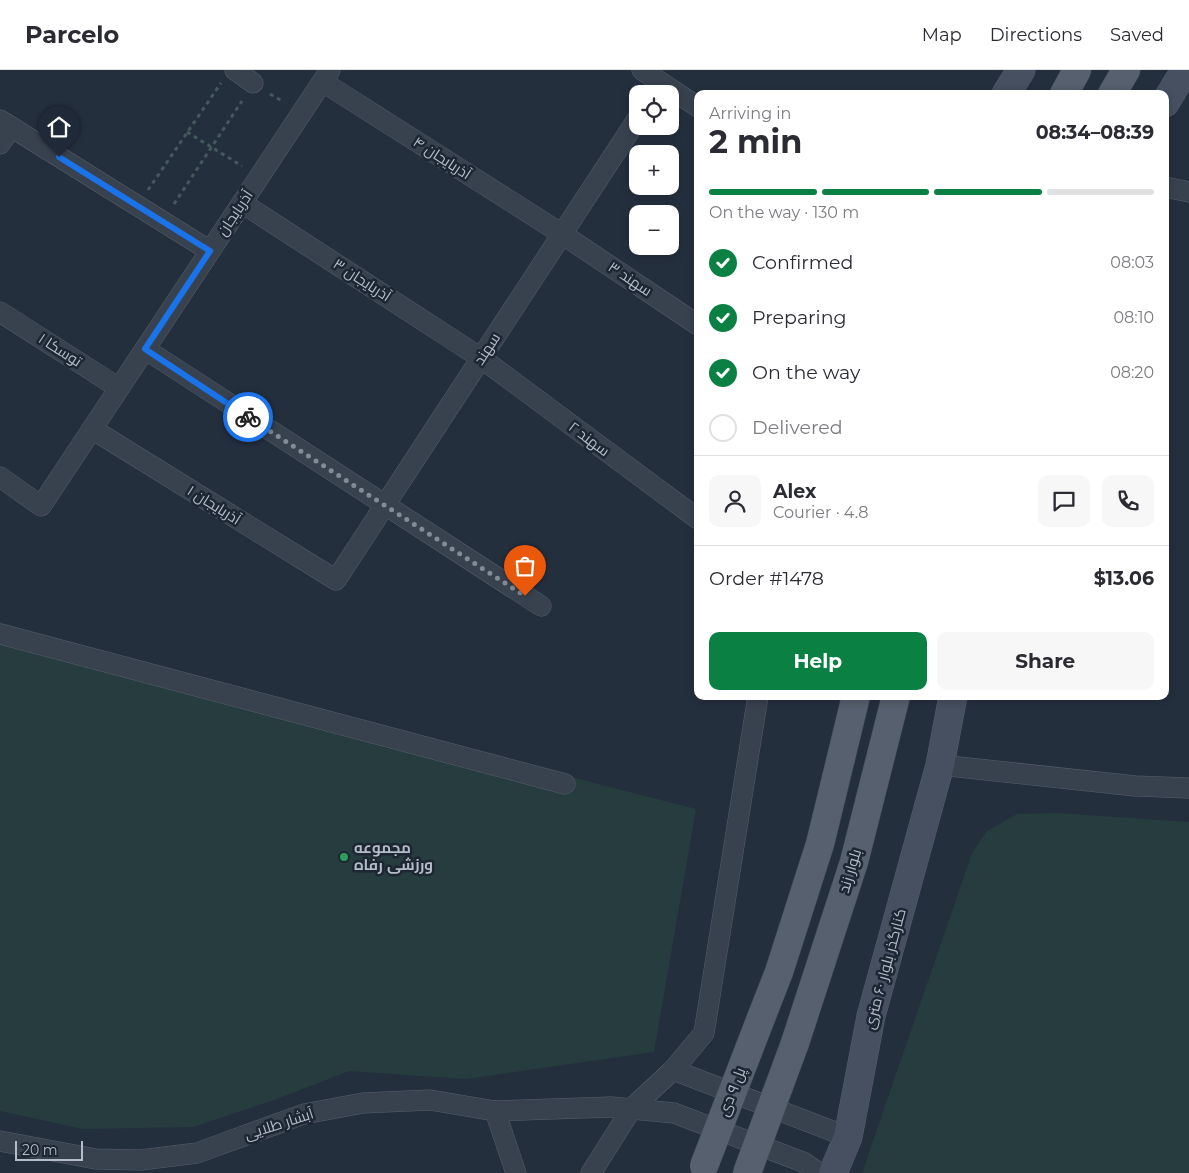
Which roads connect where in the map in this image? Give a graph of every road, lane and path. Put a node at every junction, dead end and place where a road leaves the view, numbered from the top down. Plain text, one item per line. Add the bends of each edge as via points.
1 (642, 70) edge
2 (1021, 70) edge
3 (1077, 70) edge
4 (1126, 70) edge
5 (1185, 70) edge
6 (230, 74) edge
7 (326, 76) edge
8 (661, 82) edge
9 (253, 83) junction
10 (1008, 90) edge
11 (1066, 90) edge
12 (1114, 90) edge
13 (1169, 96) edge
14 (694, 104) edge
15 (301, 113) junction
16 (6, 124) edge
17 (187, 132) junction
18 (629, 132) edge
19 (0, 144) edge
20 (211, 147) junction
21 (260, 176) junction
22 (1169, 188) edge
23 (1189, 192) edge
24 (242, 203) junction
25 (137, 206) junction
26 (162, 222) junction
27 (562, 234) junction
28 (210, 251) junction
29 (0, 312) edge
30 (694, 322) edge
31 (145, 349) junction
32 (481, 358) junction
33 (119, 388) junction
34 (92, 429) junction
35 (0, 477) edge
36 (385, 505) junction
37 (694, 516) edge
38 (336, 580) joint
39 (541, 606) dead end
40 (0, 634) edge
41 (757, 700) edge
42 (855, 700) edge
43 (895, 700) edge
44 (952, 700) edge
45 (940, 764) junction
46 (565, 784) dead end
47 (1189, 788) edge
48 (673, 1070) junction
49 (632, 1108) junction
50 (495, 1111) junction
51 (848, 1137) junction
52 (0, 1141) edge
53 (703, 1170) edge
54 (516, 1173) edge
55 (591, 1173) edge
56 (747, 1173) edge
57 (819, 1173) edge
58 (833, 1173) edge

1 - 8 street
2 - 10 main road
3 - 11 main road
4 - 12 main road
5 - 13 main road
6 - 9 street
6 - 17 path
7 - 15 street, آذربایجان
7 - 27 street, آذربایجان ۴
8 - 14 street
9 - 15 path
9 - 20 path
15 - 21 street, آذربایجان
16 - 19 street
16 - 25 street
17 - 20 path
17 - 25 path
18 - 27 street, سهند
20 - 21 path
20 - 26 path
21 - 24 street, آذربایجان
22 - 23 street
24 - 28 street, آذربایجان
24 - 32 street, آذربایجان ۳
25 - 26 street
26 - 28 street
27 - 30 street, سهند ۳
27 - 32 street, سهند
28 - 31 street, آذربایجان
29 - 33 street, توسکا ۱
31 - 33 street, آذربایجان
31 - 36 street
32 - 36 street, سهند
32 - 37 street, سهند ۲
33 - 34 street, آذربایجان
34 - 35 street, آذربایجان via 41,506
34 - 38 street, آذربایجان ۱
36 - 38 street, سهند
36 - 39 street
40 - 46 street
41 - 48 street via 704,1033
42 - 53 main road, پل ۹ دی, bridge via 820,844 780,972
43 - 56 main road, بلوار زند, bridge via 854,862 795,1043
44 - 45 main road, کنارگذر بلوار ۶۰ متری
45 - 47 street via 1135,786
45 - 51 main road, کنارگذر بلوار ۶۰ متری via 872,1016
48 - 49 street
48 - 51 street
49 - 50 street, آبشار طلایی
49 - 55 street
49 - 57 street, آبشار طلایی via 674,1113 803,1162
50 - 52 street, آبشار طلایی via 430,1100 363,1104 304,1114 197,1153 142,1160 96,1159
50 - 54 street
51 - 58 main road, کنارگذر بلوار ۶۰ متری

